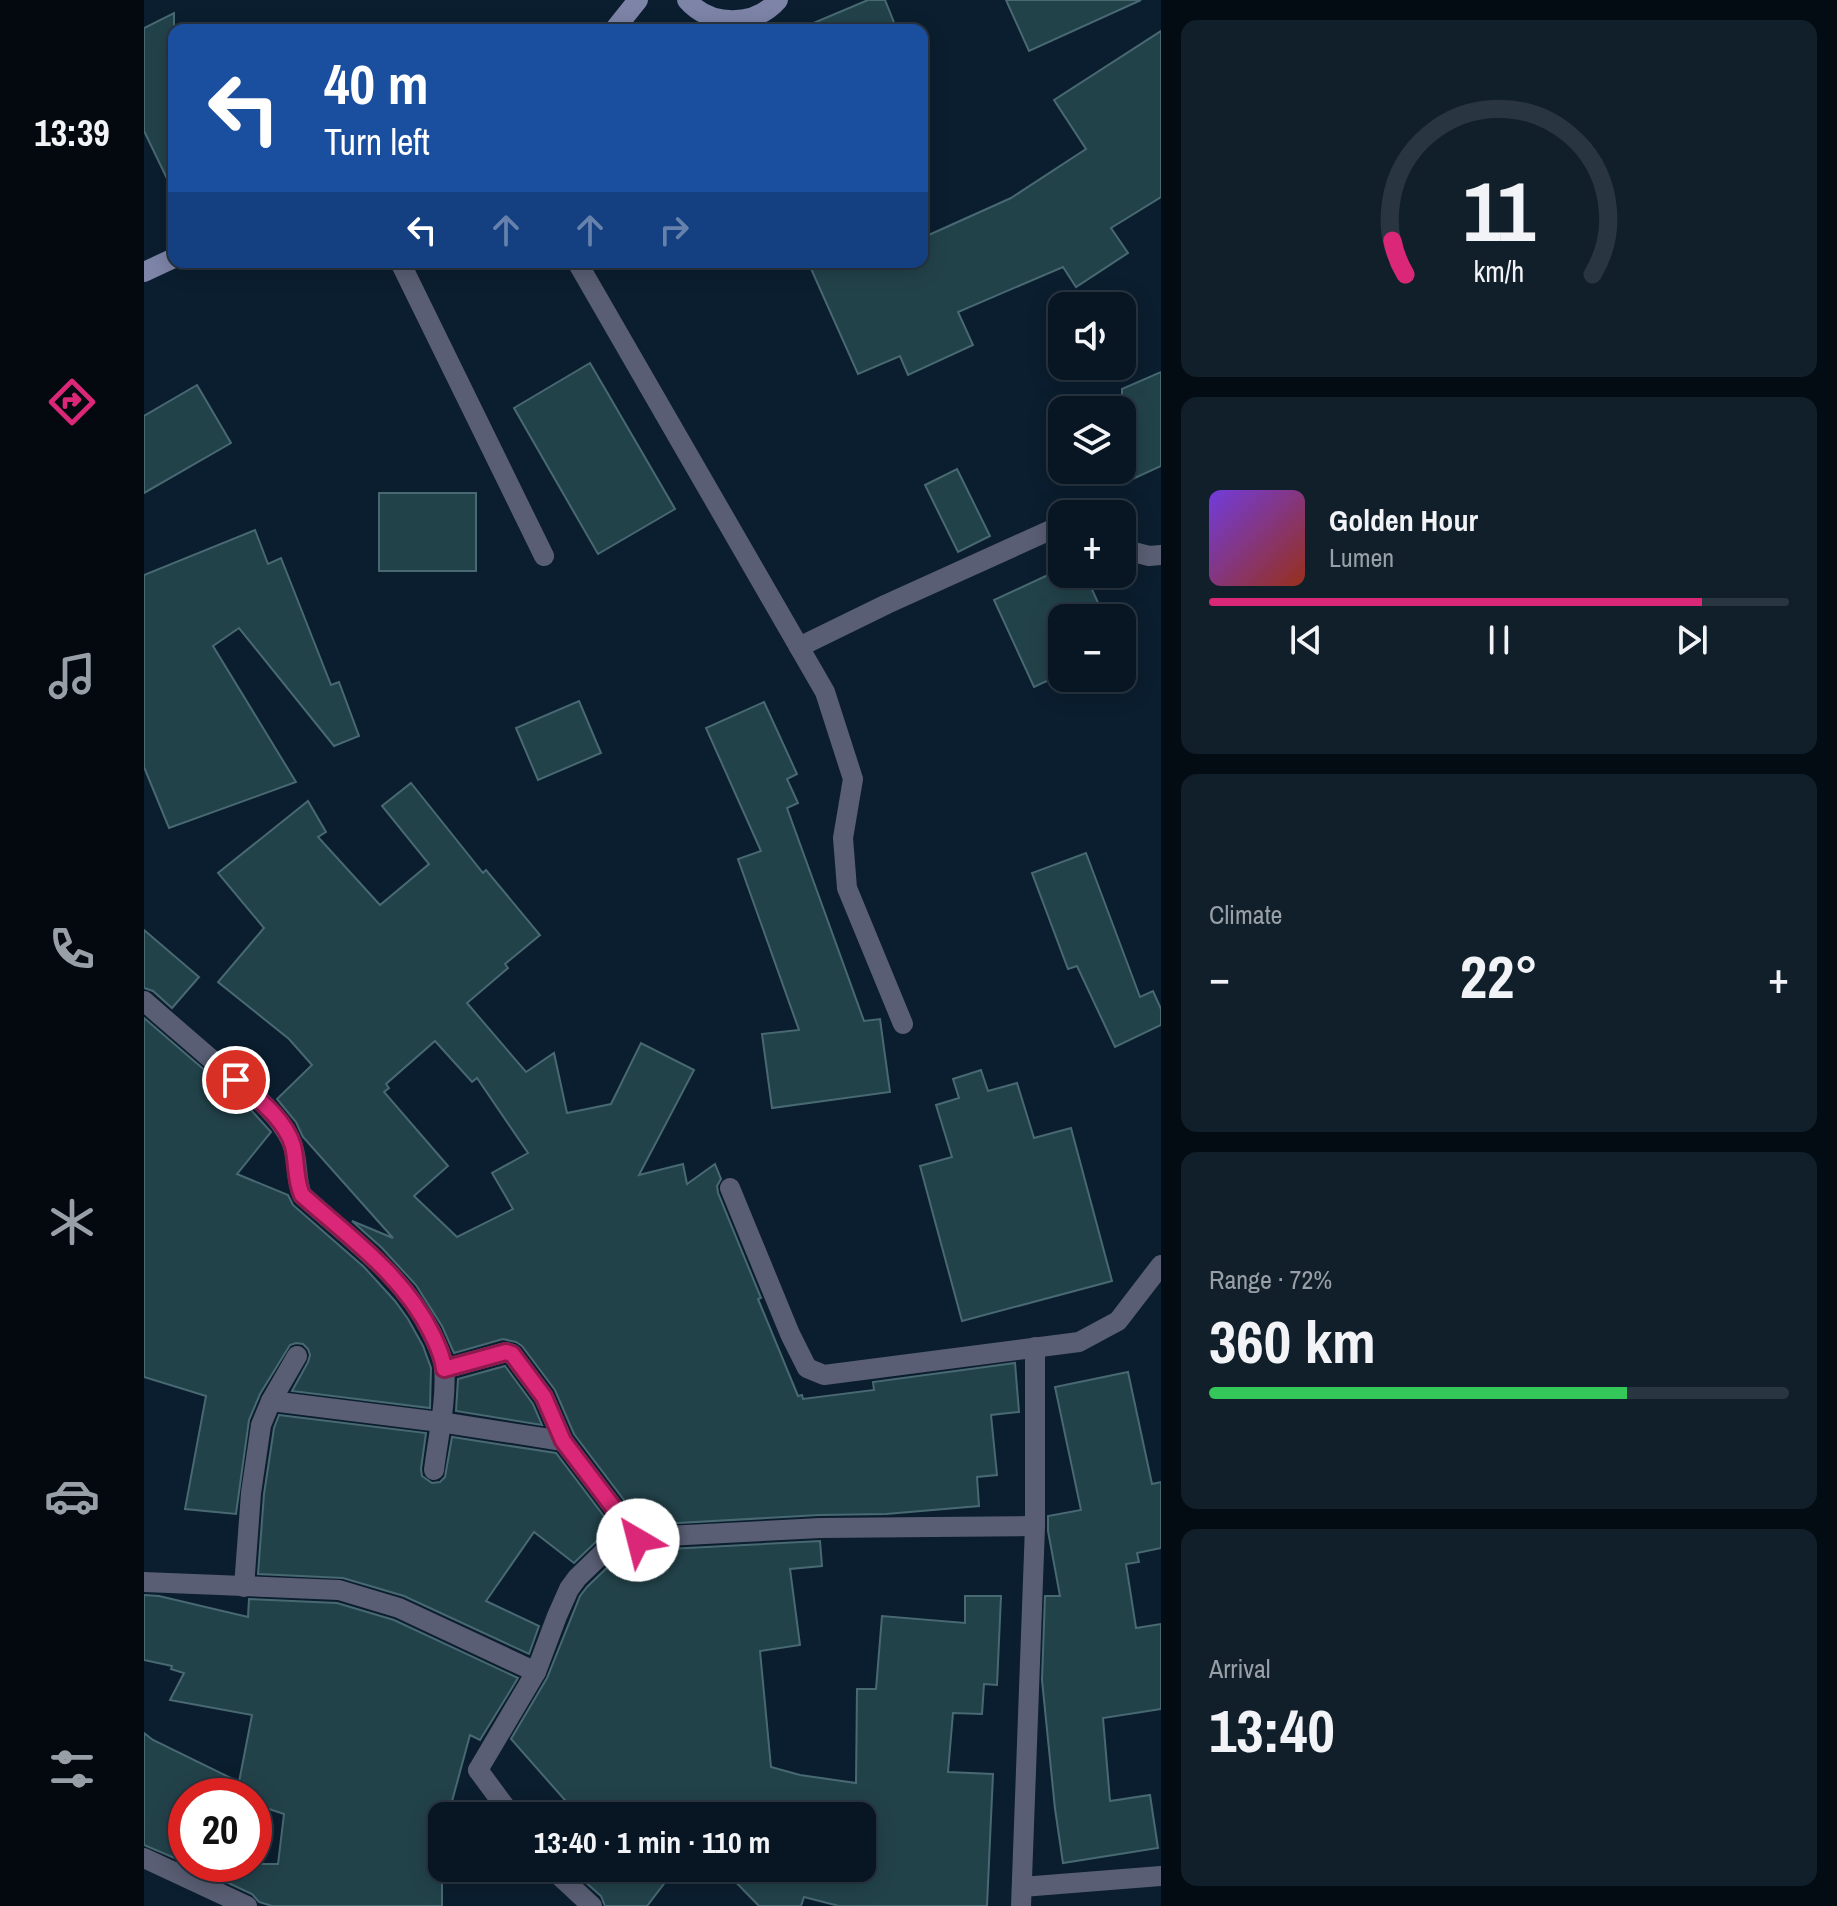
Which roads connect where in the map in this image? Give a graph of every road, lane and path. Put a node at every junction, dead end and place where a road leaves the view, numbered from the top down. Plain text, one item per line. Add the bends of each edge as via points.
1 (638, 0) edge
2 (687, 0) edge
3 (779, 2) edge
4 (619, 24) edge
5 (719, 24) edge
6 (730, 24) edge
7 (168, 261) edge
8 (403, 268) edge
9 (580, 268) edge
10 (144, 272) edge
11 (1048, 531) edge
12 (1136, 553) edge
13 (1161, 555) edge
14 (544, 556) dead end
15 (799, 647) junction
16 (144, 1001) edge
17 (903, 1024) dead end
18 (730, 1188) dead end
19 (1161, 1265) edge
20 (1035, 1347) junction
21 (297, 1356) dead end
22 (444, 1369) junction
23 (271, 1401) junction
24 (440, 1422) junction
25 (563, 1441) junction
26 (434, 1470) dead end
27 (1035, 1526) junction
28 (638, 1540) junction
29 (144, 1582) edge
30 (244, 1587) junction
31 (536, 1672) junction
32 (502, 1802) edge
33 (144, 1858) edge
34 (1161, 1876) edge
35 (566, 1882) edge
36 (1022, 1896) edge
37 (247, 1906) edge
38 (592, 1906) edge

1 - 4 street
2 - 5 street
3 - 6 street via 753,18
7 - 10 street
8 - 14 street
9 - 15 street
11 - 15 street
12 - 13 street
15 - 17 street via 825,692 853,779 843,838 847,888
16 - 22 street via 281,1124 292,1143 302,1195 402,1288 423,1316
18 - 20 street via 807,1368 824,1375
19 - 20 street via 1118,1321 1079,1342
20 - 27 street
21 - 23 street
22 - 24 street
22 - 25 street via 512,1354 544,1397
23 - 24 street
23 - 30 street via 251,1493
24 - 25 street
24 - 26 street
25 - 28 street
27 - 28 street via 820,1528
27 - 36 street
28 - 31 street via 609,1547 577,1578
29 - 30 street
30 - 31 street via 339,1590 399,1608
31 - 32 street via 478,1770
33 - 37 street
34 - 36 street
35 - 38 street

